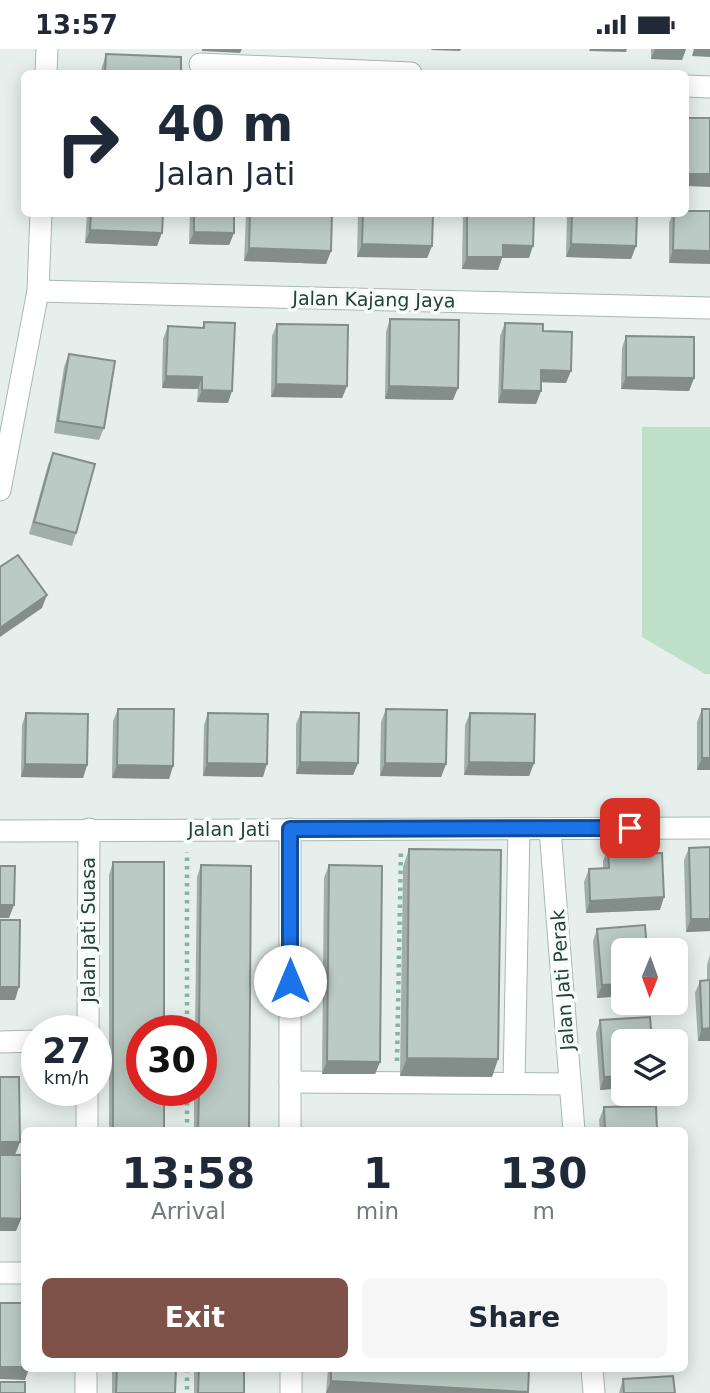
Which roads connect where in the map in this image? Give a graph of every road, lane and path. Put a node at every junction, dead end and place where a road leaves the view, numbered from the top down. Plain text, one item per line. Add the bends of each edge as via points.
1 (47, 49) edge
2 (200, 64) dead end
3 (46, 70) edge
4 (341, 70) edge
5 (689, 86) edge
6 (710, 87) edge
7 (41, 217) edge
8 (38, 291) junction
9 (710, 308) edge
10 (0, 490) edge
11 (710, 828) edge
12 (89, 829) junction
13 (290, 829) junction
14 (402, 829) junction
15 (519, 829) junction
16 (551, 829) junction
17 (187, 830) junction
18 (0, 831) edge
19 (88, 1015) edge
20 (187, 1015) edge
21 (21, 1041) edge
22 (0, 1042) edge
23 (290, 1082) junction
24 (397, 1082) junction
25 (513, 1083) junction
26 (570, 1084) junction
27 (88, 1106) edge
28 (187, 1106) edge
29 (87, 1127) edge
30 (187, 1127) edge
31 (290, 1127) edge
32 (574, 1127) edge
33 (0, 1273) edge
34 (21, 1273) edge
35 (86, 1372) edge
36 (187, 1372) edge
37 (291, 1372) edge
38 (592, 1372) edge
39 (86, 1393) edge
40 (187, 1393) edge
41 (291, 1393) edge
42 (594, 1393) edge

1 - 3 street
2 - 4 street
5 - 6 street
7 - 8 street
8 - 9 street, Jalan Kajang Jaya
8 - 10 street
11 - 16 street, Jalan Jati
12 - 17 street, Jalan Jati
12 - 18 street, Jalan Jati
12 - 19 street, Jalan Jati Suasa
13 - 14 street, Jalan Jati
13 - 17 street, Jalan Jati
13 - 23 street
14 - 15 street, Jalan Jati
14 - 24 path
15 - 16 street, Jalan Jati
15 - 25 street
16 - 26 street, Jalan Jati Perak
17 - 20 path
21 - 22 street
23 - 24 street
23 - 31 street
24 - 25 street
25 - 26 street
26 - 32 street, Jalan Jati Perak
27 - 29 street
28 - 30 path
33 - 34 street
35 - 39 street
36 - 40 path
37 - 41 street
38 - 42 street

